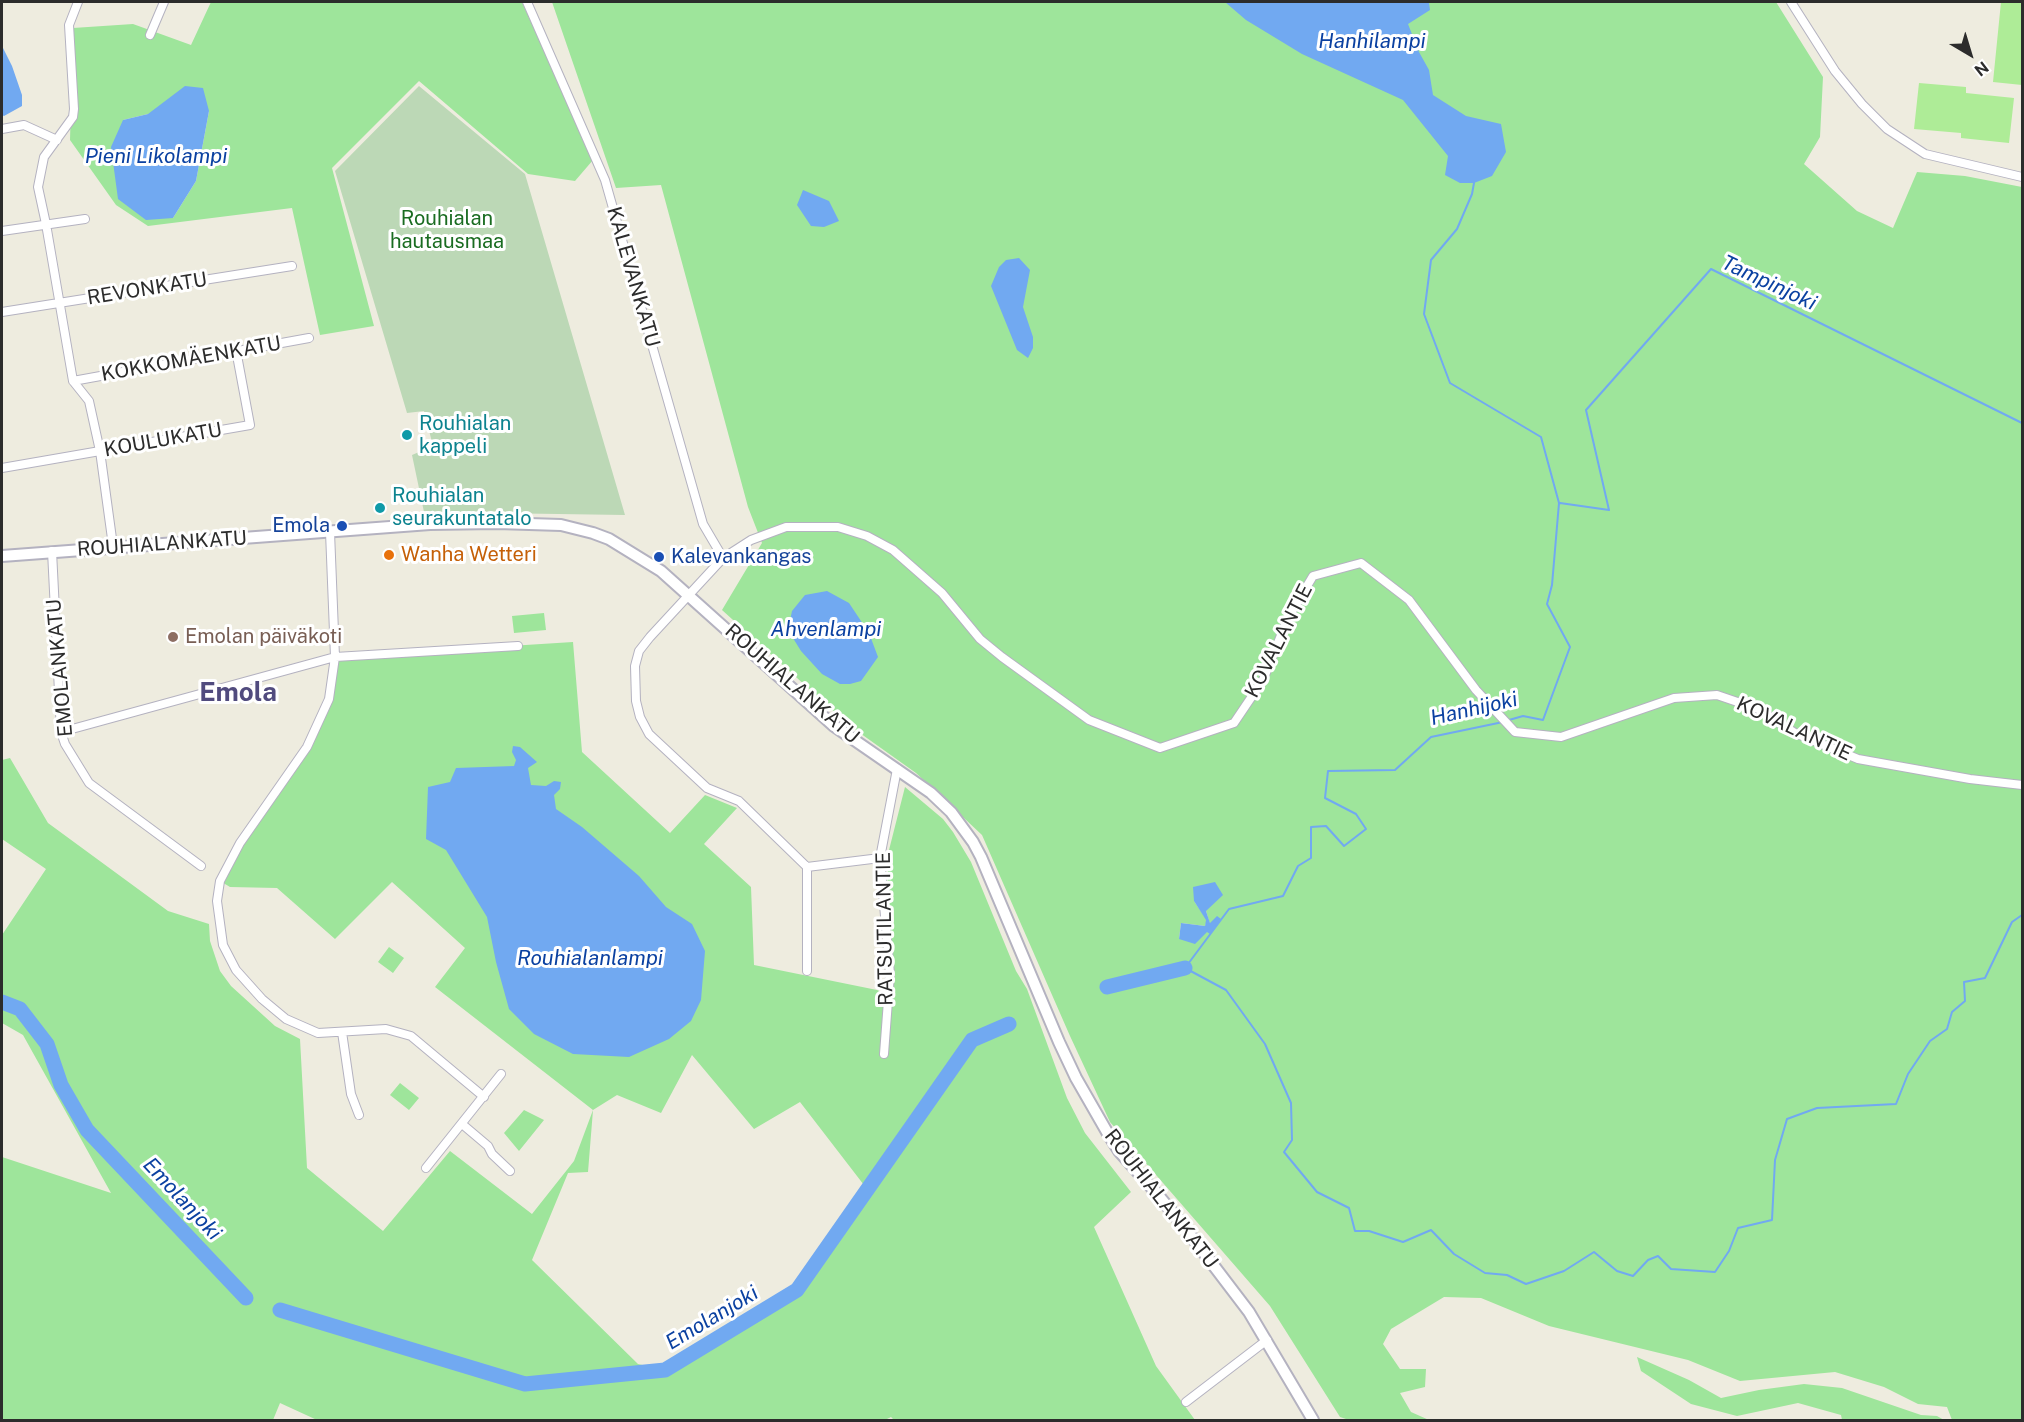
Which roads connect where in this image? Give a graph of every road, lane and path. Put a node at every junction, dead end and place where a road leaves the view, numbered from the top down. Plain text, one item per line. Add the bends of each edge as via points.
1 (78, 2) edge
2 (164, 2) edge
3 (529, 2) edge
4 (1791, 2) edge
5 (150, 35) dead end
6 (2, 129) edge
7 (57, 140) junction
8 (2022, 177) edge
9 (85, 219) dead end
10 (46, 224) junction
11 (2, 231) edge
12 (292, 266) dead end
13 (59, 303) junction
14 (2, 312) edge
15 (309, 338) dead end
16 (237, 350) junction
17 (72, 381) junction
18 (99, 451) junction
19 (2, 468) edge
20 (330, 532) junction
21 (113, 546) junction
22 (52, 551) junction
23 (2, 556) edge
24 (723, 558) junction
25 (689, 594) junction
26 (518, 646) dead end
27 (334, 657) junction
28 (61, 732) junction
29 (897, 769) junction
30 (2022, 785) edge
31 (880, 858) junction
32 (201, 866) dead end
33 (807, 867) junction
34 (807, 970) dead end
35 (342, 1032) junction
36 (884, 1054) dead end
37 (501, 1074) dead end
38 (484, 1097) junction
39 (359, 1115) dead end
40 (462, 1124) junction
41 (426, 1168) dead end
42 (510, 1171) dead end
43 (1267, 1340) junction
44 (1186, 1402) dead end
45 (1313, 1420) edge

1 - 7 street via 69,25 73,117
2 - 5 street
3 - 24 street, KALEVANKATU via 605,180 703,524
4 - 8 street via 1834,71 1887,129 1925,154
6 - 7 street via 24,124
7 - 10 street via 44,157 39,173
9 - 10 street
10 - 11 street
10 - 13 street
12 - 13 street, REVONKATU
13 - 14 street, REVONKATU
13 - 17 street
15 - 16 street, KOKKOMÄENKATU
16 - 17 street, KOKKOMÄENKATU
16 - 18 street, KOULUKATU via 250,425
17 - 18 street via 89,401
18 - 19 street, KOULUKATU
18 - 21 street
20 - 21 street, ROUHIALANKATU
20 - 25 street, ROUHIALANKATU via 430,524 561,525 609,540 662,571
20 - 27 street
21 - 22 street, ROUHIALANKATU
22 - 23 street, ROUHIALANKATU
22 - 28 street, EMOLANKATU
24 - 25 street, KOVALANTIE
24 - 30 street, KOVALANTIE via 751,540 786,527 838,527 867,536 893,550 942,593 980,639 1089,720 1160,748 1234,723 1263,680 1288,618 1312,576 1361,563 1409,600 1476,690 1515,732 1561,737 1674,698 1717,695 1758,709 1795,733 1858,759
25 - 29 street, ROUHIALANKATU via 834,726
25 - 33 street, KOVALANTIE via 639,651 635,666 640,717 649,734 707,788 739,801
26 - 27 street
27 - 28 street
27 - 35 street via 329,699 307,747 240,843 220,881 217,901 223,945 236,970 262,999 286,1019 318,1033
28 - 32 street, EMOLANKATU via 64,744 89,783
29 - 31 street, RATSUTILANTIE
29 - 43 street, ROUHIALANKATU via 951,812 973,842 1059,1042 1107,1132 1226,1281
31 - 33 street
31 - 36 street, RATSUTILANTIE via 890,974
33 - 34 street
35 - 38 street via 386,1029 411,1036
35 - 39 street via 351,1094
37 - 38 street
38 - 40 street
40 - 41 street
40 - 42 street
43 - 44 street
43 - 45 street, ROUHIALANKATU

